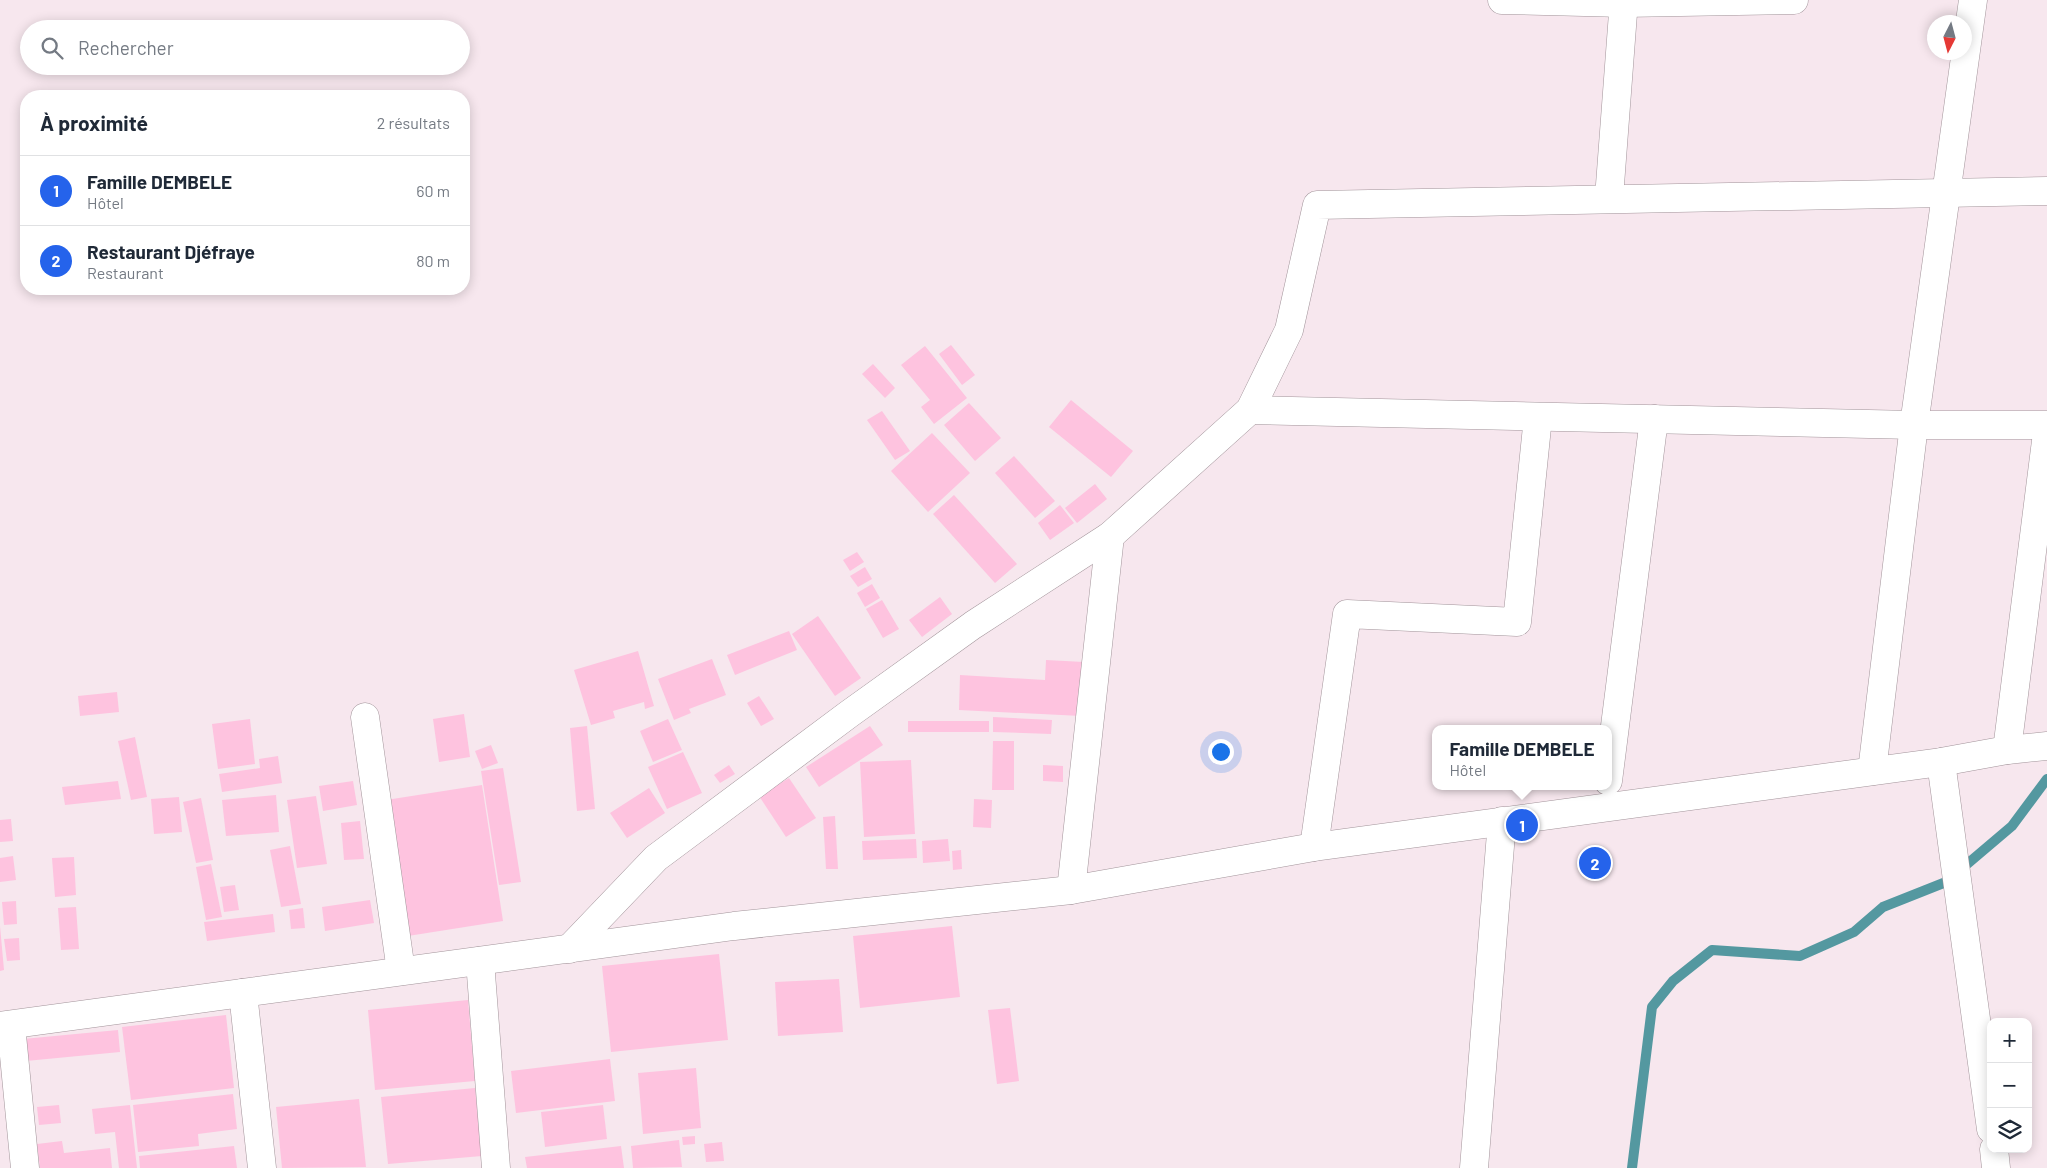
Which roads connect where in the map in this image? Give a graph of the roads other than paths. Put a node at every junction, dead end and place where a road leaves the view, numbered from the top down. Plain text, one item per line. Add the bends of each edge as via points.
1 (1502, 0) edge
2 (1794, 0) edge
3 (1973, 0) edge
4 (1624, 1) edge
5 (1946, 191) junction
6 (2047, 191) edge
7 (1609, 198) junction
8 (1250, 410) junction
9 (1538, 417) junction
10 (1654, 420) junction
11 (1914, 425) junction
12 (2047, 425) edge
13 (2047, 433) edge
14 (1110, 536) junction
15 (365, 717) dead end
16 (2047, 746) edge
17 (2007, 750) junction
18 (1612, 752) edge
19 (1941, 762) junction
20 (1872, 771) junction
21 (1607, 792) edge
22 (1502, 822) junction
23 (1314, 847) junction
24 (1071, 890) junction
25 (568, 949) junction
26 (480, 961) junction
27 (401, 971) junction
28 (243, 993) junction
29 (5, 1025) edge
30 (1988, 1108) edge
31 (1994, 1153) edge
32 (25, 1168) edge
33 (262, 1168) edge
34 (496, 1168) edge
35 (1474, 1168) edge
36 (1996, 1168) edge

1 - 4 street
2 - 4 street
3 - 5 street
4 - 7 street
5 - 6 street
5 - 7 street
5 - 11 street
7 - 8 street via 1317,206 1288,330
8 - 9 street
8 - 14 street
9 - 10 street
9 - 23 street via 1517,622 1348,614
10 - 11 street
10 - 18 street
11 - 12 street
11 - 20 street
13 - 17 street
14 - 24 street
14 - 25 street via 958,636 656,858
15 - 27 street
16 - 17 street
17 - 19 street
19 - 20 street
19 - 30 street
20 - 21 street
21 - 22 street
22 - 23 street
22 - 35 street
23 - 24 street
24 - 25 street via 734,926
25 - 26 street
26 - 27 street
26 - 34 street
27 - 28 street
28 - 29 street
28 - 33 street
29 - 32 street
31 - 36 street

